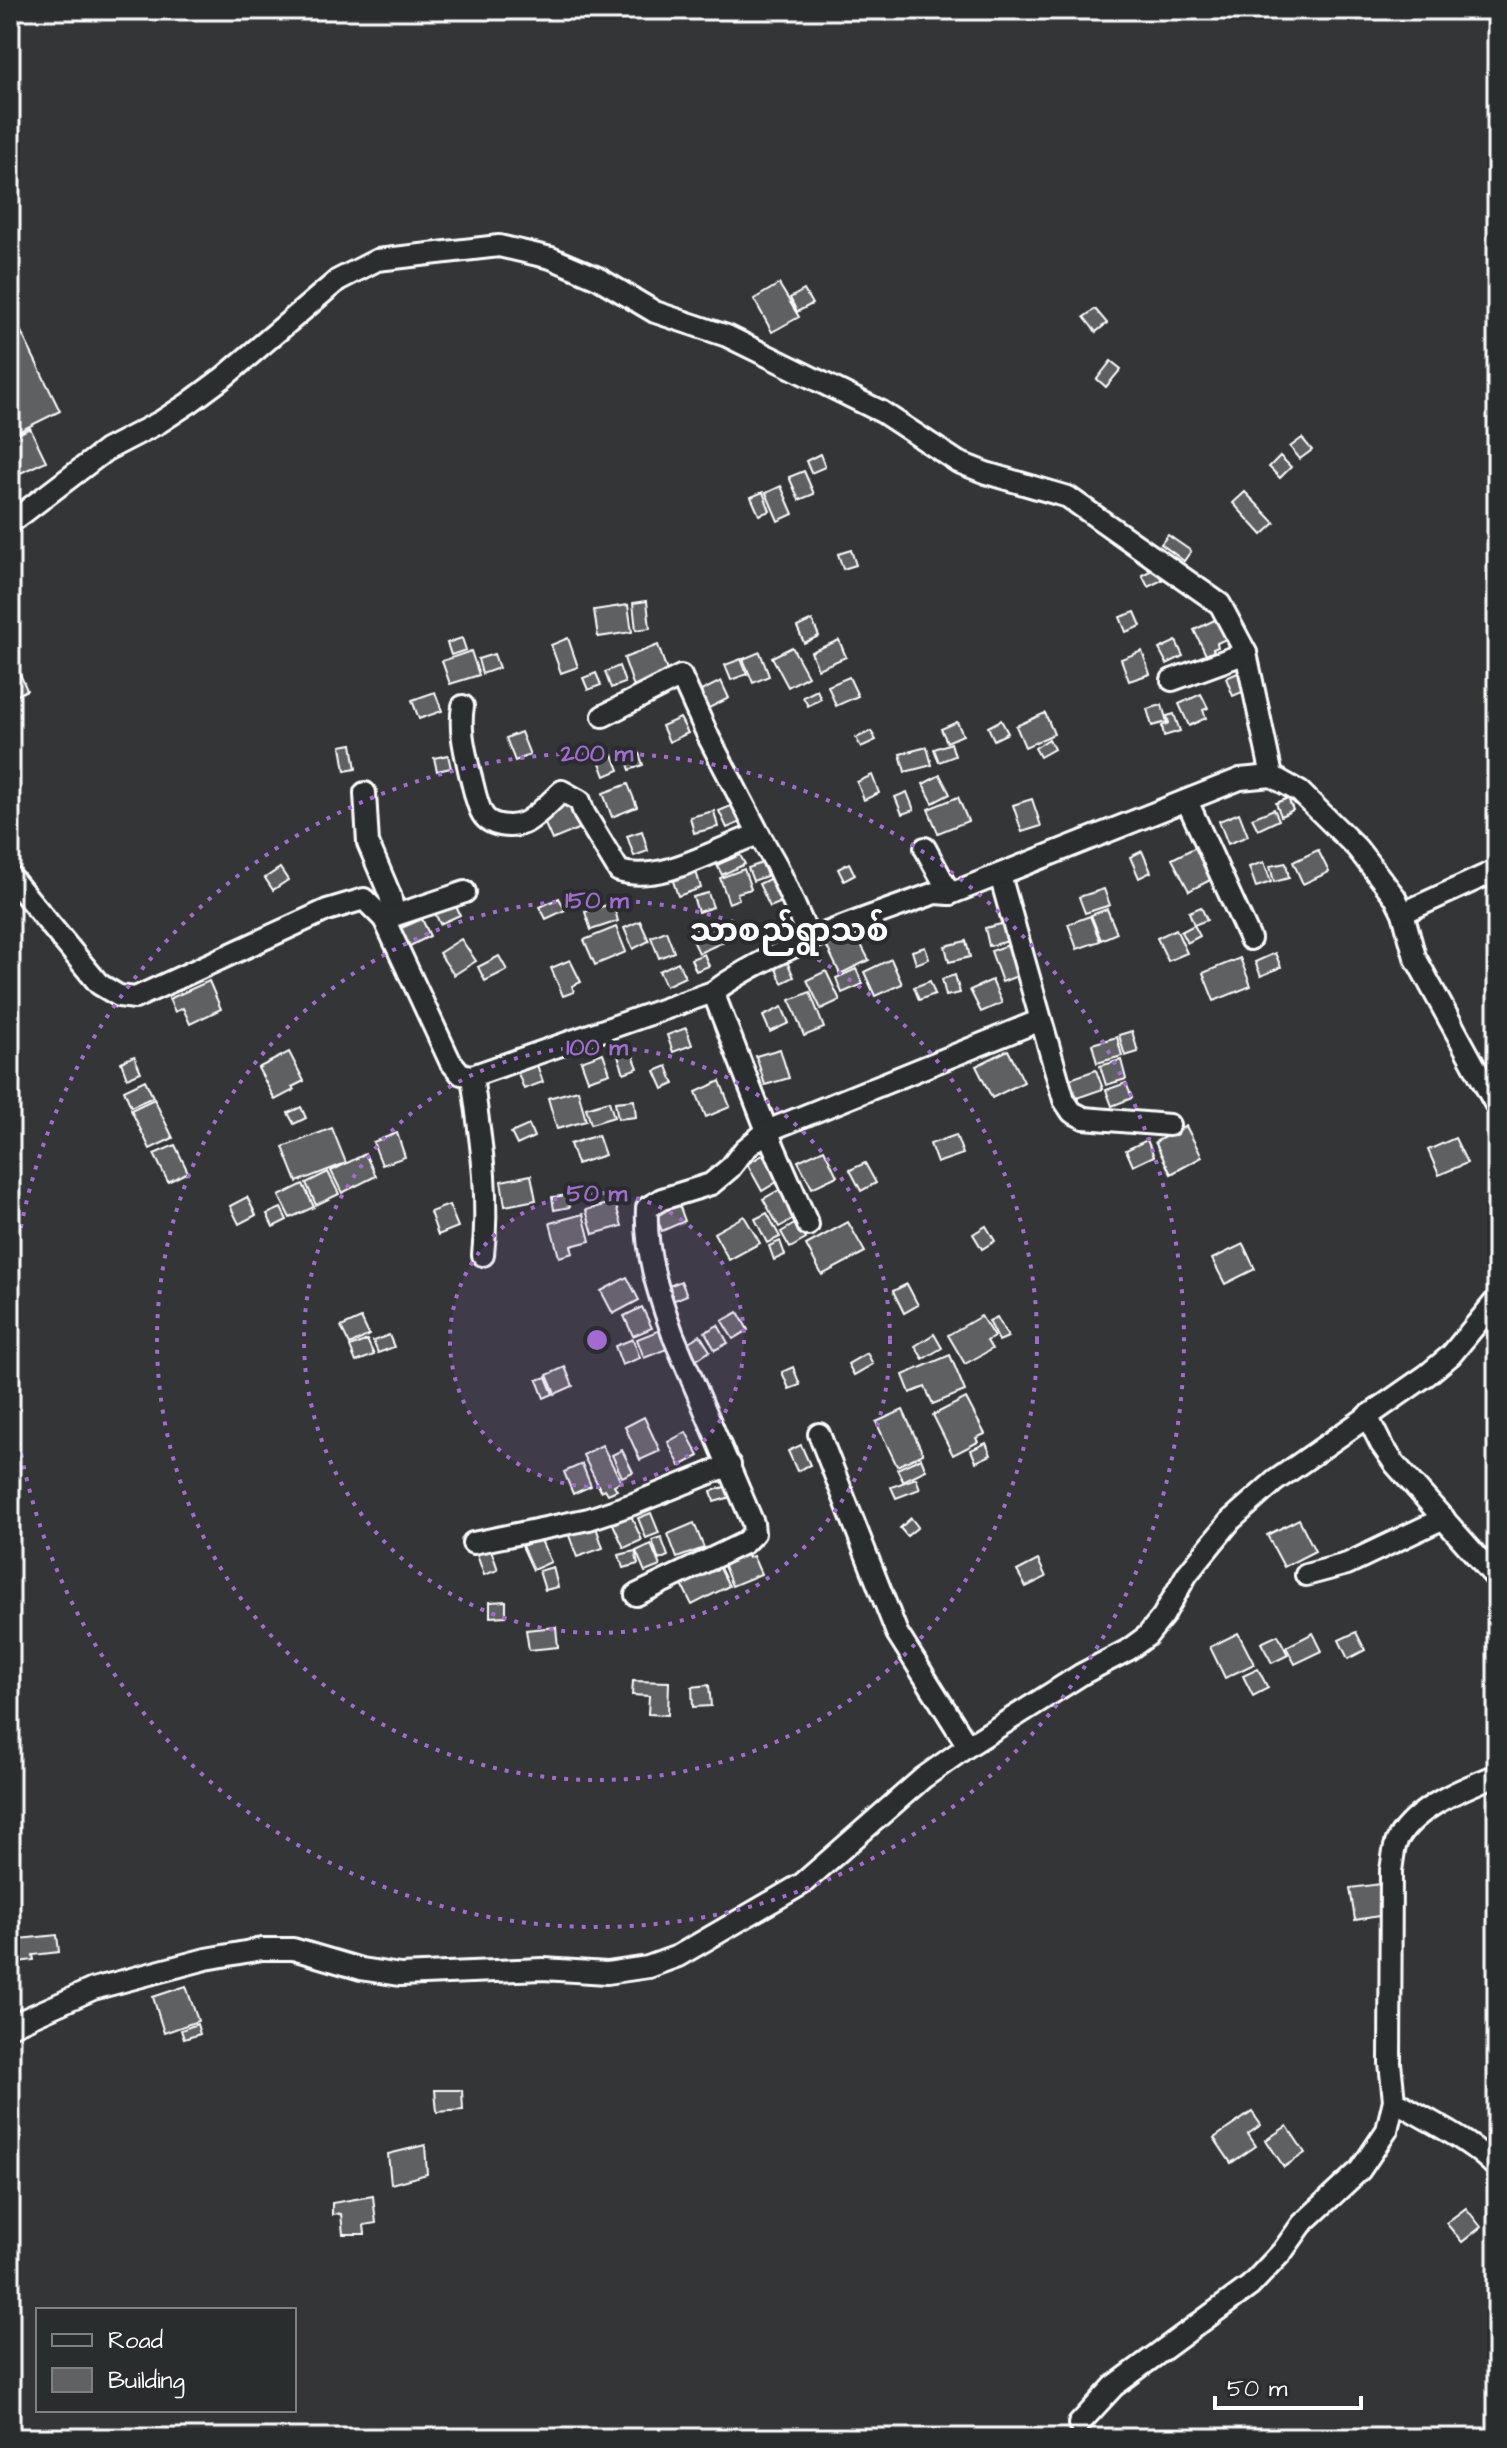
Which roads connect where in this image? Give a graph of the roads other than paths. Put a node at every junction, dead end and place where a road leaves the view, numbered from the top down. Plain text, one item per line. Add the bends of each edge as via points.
1 (10, 523) edge
2 (1246, 653) junction
3 (1172, 680) dead end
4 (463, 706) dead end
5 (603, 716) dead end
6 (1272, 776) junction
7 (365, 793) dead end
8 (1187, 801) junction
9 (759, 834) junction
10 (925, 848) dead end
11 (1497, 870) edge
12 (1000, 875) junction
13 (10, 876) edge
14 (465, 892) dead end
15 (950, 894) junction
16 (1403, 913) junction
17 (387, 918) junction
18 (1250, 939) dead end
19 (810, 940) junction
20 (713, 992) junction
21 (1041, 1020) junction
22 (472, 1076) junction
23 (1497, 1107) edge
24 (1169, 1125) dead end
25 (767, 1131) junction
26 (808, 1225) dead end
27 (483, 1255) dead end
28 (1497, 1299) edge
29 (1367, 1416) junction
30 (819, 1434) dead end
31 (730, 1465) junction
32 (1444, 1518) junction
33 (473, 1543) dead end
34 (1306, 1575) dead end
35 (1497, 1579) edge
36 (636, 1595) dead end
37 (968, 1746) junction
38 (1497, 1775) edge
39 (10, 2026) edge
40 (1394, 2100) junction
41 (1497, 2168) edge
42 (1079, 2424) dead end

1 - 2 street via 106,450 189,403 338,280 377,260 499,246 551,258 655,312 727,336 882,412 958,462 1068,497 1220,604
2 - 3 street
2 - 6 street
4 - 9 street via 463,745 478,804 496,825 524,823 562,791 580,801 619,871 634,875 661,873
5 - 9 street via 681,676
6 - 8 street via 1240,779
6 - 16 street via 1300,792 1357,848
7 - 17 street via 368,843 392,904
8 - 12 street
8 - 18 street
9 - 19 street
10 - 15 street
11 - 16 street
12 - 15 street
12 - 21 street
13 - 17 street via 99,984 135,998 327,910 364,899
14 - 17 street
15 - 19 street via 935,893
16 - 23 street via 1415,957
17 - 22 street via 450,1061 461,1074
19 - 20 street
20 - 22 street
20 - 25 street
21 - 24 street via 1072,1112 1084,1118
21 - 25 street
22 - 27 street via 486,1188
25 - 26 street
25 - 31 street via 711,1184 647,1208 646,1245 662,1305
28 - 29 street via 1451,1355
29 - 32 street via 1395,1464
29 - 37 street via 1275,1481 1231,1520 1147,1636
30 - 37 street via 897,1633
31 - 33 street via 589,1519
31 - 36 street via 754,1533 744,1543
32 - 34 street via 1347,1564
32 - 35 street
37 - 39 street via 923,1778 802,1884 678,1956 648,1967 607,1973 543,1969 400,1975 293,1949 262,1949 93,1989
38 - 40 street via 1420,1814 1397,1840 1391,1870
40 - 41 street via 1474,2146
40 - 42 street via 1387,2130 1360,2170 1302,2224 1268,2269 1114,2386

